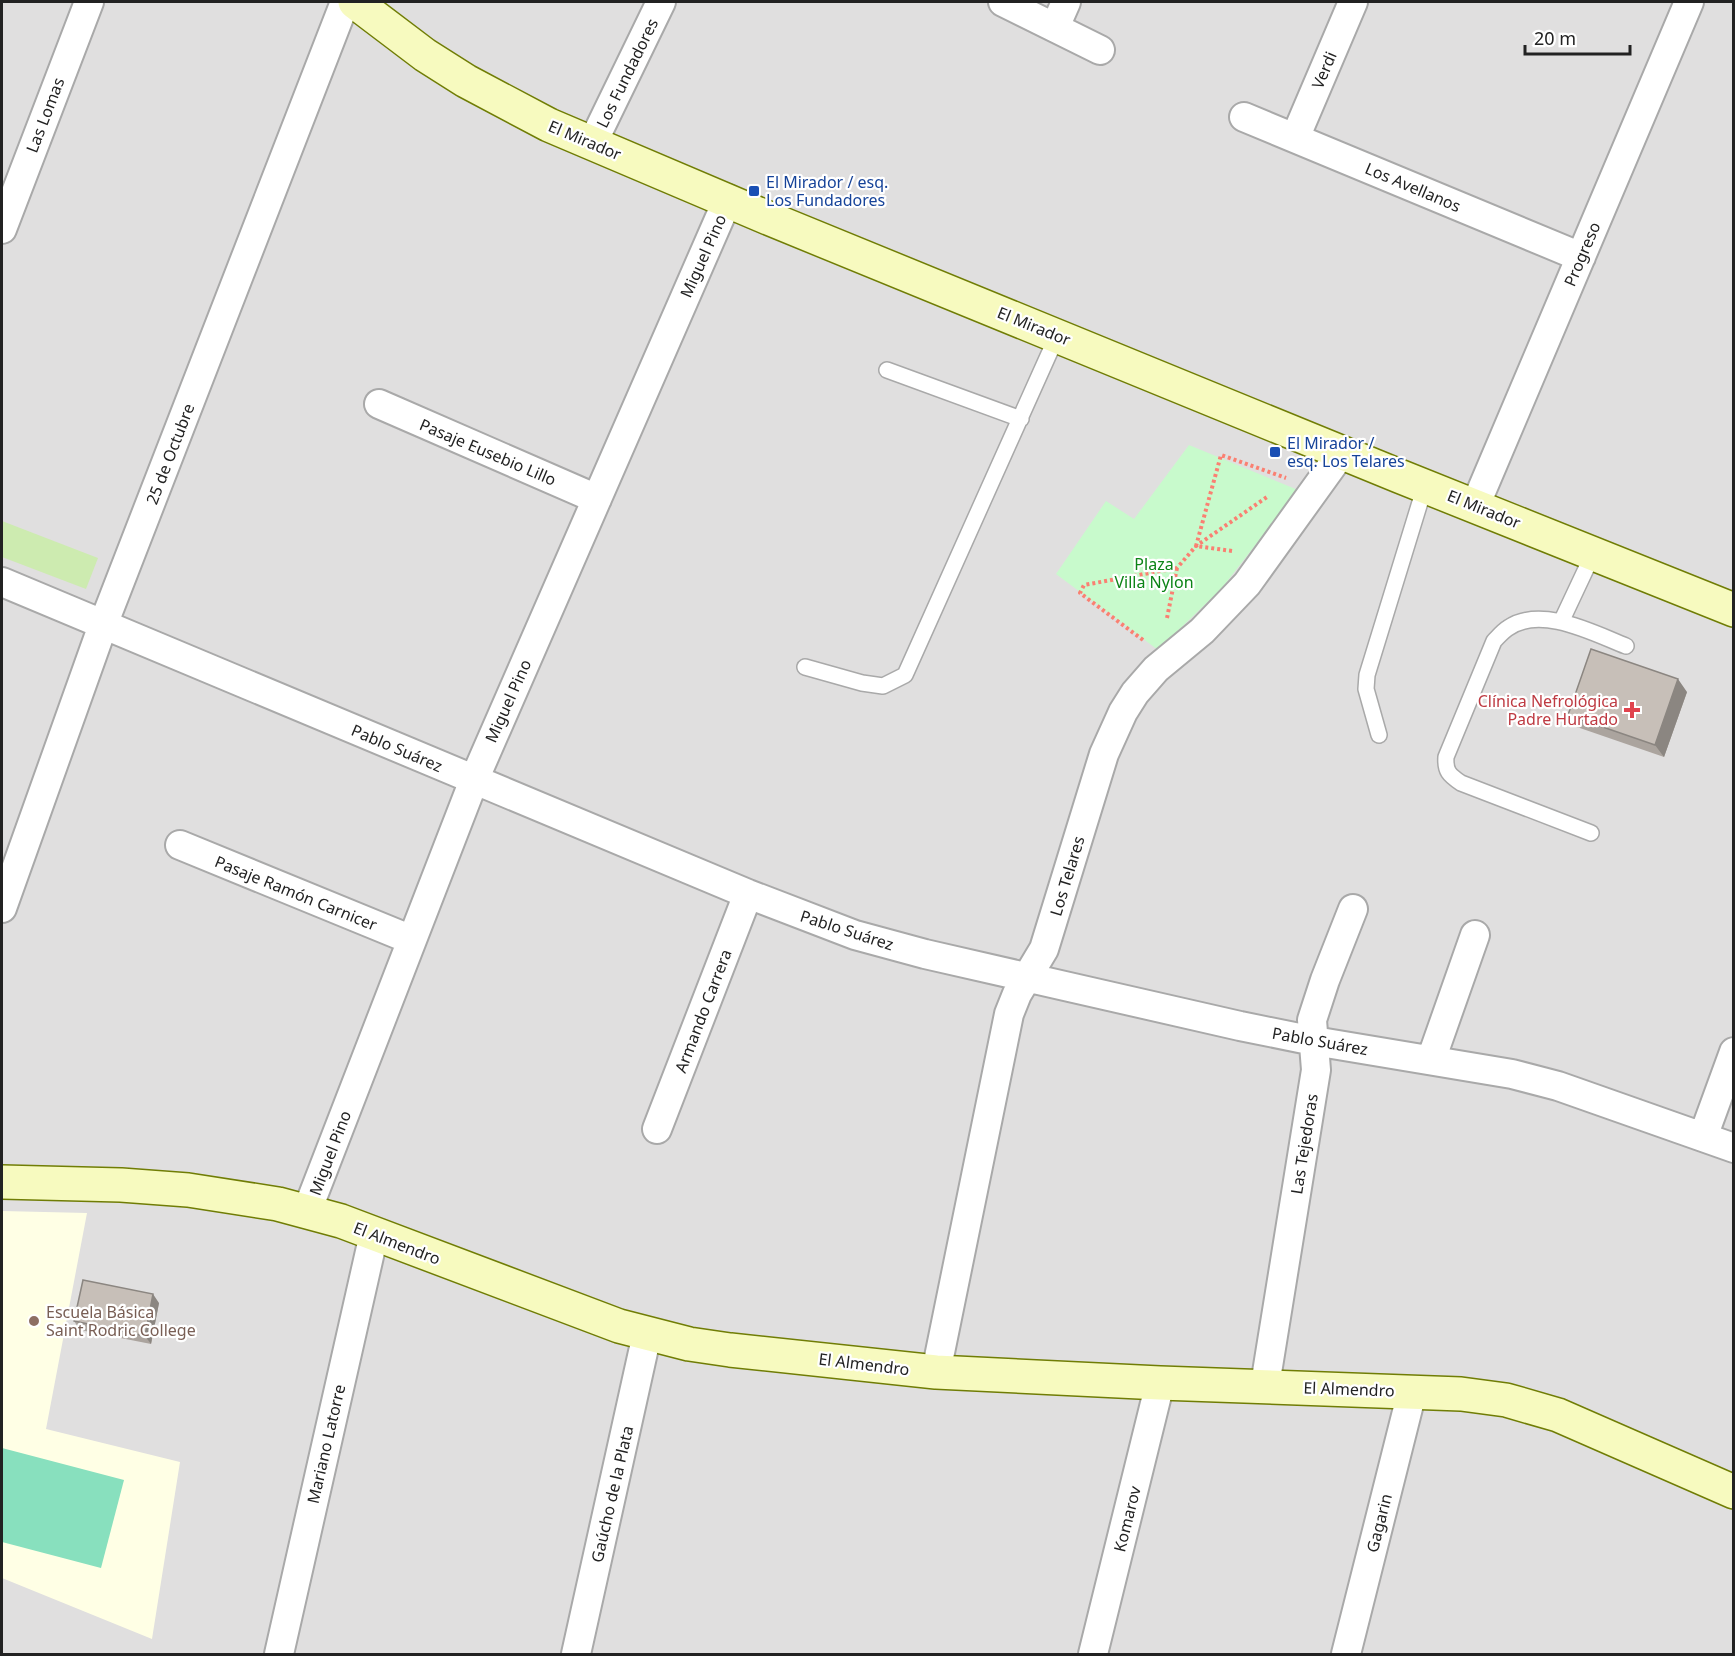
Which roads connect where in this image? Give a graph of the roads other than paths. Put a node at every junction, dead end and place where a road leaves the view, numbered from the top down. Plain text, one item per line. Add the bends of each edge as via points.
1 (89, 2) edge
2 (345, 2) edge
3 (355, 2) edge
4 (661, 2) edge
5 (1002, 2) edge
6 (1066, 2) edge
7 (1353, 2) edge
8 (1689, 2) edge
9 (1054, 27) junction
10 (1100, 50) dead end
11 (1244, 117) dead end
12 (1295, 138) junction
13 (592, 144) junction
14 (728, 199) junction
15 (2, 229) edge
16 (1581, 257) junction
17 (1057, 336) junction
18 (888, 370) dead end
19 (379, 404) dead end
20 (1021, 419) junction
21 (1342, 452) junction
22 (1425, 486) junction
23 (597, 499) junction
24 (1475, 506) junction
25 (1593, 554) junction
26 (2, 582) edge
27 (1734, 610) edge
28 (1562, 620) junction
29 (103, 625) junction
30 (1626, 646) dead end
31 (805, 667) dead end
32 (1379, 735) dead end
33 (474, 780) junction
34 (1591, 833) dead end
35 (180, 845) dead end
36 (748, 894) junction
37 (2, 908) edge
38 (1353, 909) dead end
39 (1475, 935) dead end
40 (412, 940) junction
41 (1027, 978) junction
42 (1314, 1041) junction
43 (1734, 1052) edge
44 (1431, 1060) junction
45 (657, 1129) dead end
46 (1703, 1137) junction
47 (1734, 1148) edge
48 (2, 1182) edge
49 (307, 1211) junction
50 (374, 1234) junction
51 (647, 1334) junction
52 (936, 1372) junction
53 (1160, 1383) junction
54 (1264, 1385) junction
55 (1412, 1392) junction
56 (1734, 1492) edge
57 (279, 1654) edge
58 (576, 1654) edge
59 (1093, 1654) edge
60 (1346, 1654) edge

1 - 15 street, Las Lomas
2 - 29 street, 25 de Octubre
3 - 13 street, El Mirador via 466,81
4 - 13 street, Los Fundadores
5 - 9 street
6 - 9 street
7 - 12 street, Verdi
8 - 16 street, Progreso
9 - 10 street
11 - 12 street, Los Avellanos
12 - 16 street, Los Avellanos
13 - 14 street, El Mirador
14 - 17 street, El Mirador
14 - 23 street, Miguel Pino
16 - 24 street, Progreso
17 - 20 lane
17 - 21 street, El Mirador
18 - 20 lane
19 - 23 street, Pasaje Eusebio Lillo
20 - 31 lane via 905,675 883,686
21 - 22 street, El Mirador
21 - 41 street, Los Telares via 1247,584 1222,610 1161,655 1135,693 1112,733 1044,949
22 - 24 street, El Mirador
22 - 32 lane via 1367,675 1366,689
23 - 33 street, Miguel Pino
24 - 25 street, El Mirador
25 - 27 street, El Mirador
25 - 28 lane
26 - 29 street, Pablo Suárez
28 - 30 lane
28 - 34 lane via 1521,622 1508,627 1494,641 1446,757 1445,768 1461,783
29 - 33 street, Pablo Suárez
29 - 37 street, 25 de Octubre
33 - 36 street, Pablo Suárez
33 - 40 street, Miguel Pino
35 - 40 street, Pasaje Ramón Carnicer
36 - 41 street, Pablo Suárez via 855,934
36 - 45 street, Armando Carrera
38 - 42 street, Las Tejedoras via 1317,1001 1312,1020
39 - 44 street
40 - 49 street, Miguel Pino
41 - 42 street, Pablo Suárez
41 - 52 street, Los Telares via 1009,1014
42 - 44 street, Pablo Suárez
42 - 54 street, Las Tejedoras via 1316,1070
43 - 46 street
44 - 46 street, Pablo Suárez via 1558,1086
46 - 47 street, Pablo Suárez
48 - 49 street, El Almendro via 188,1190
49 - 50 street, El Almendro
50 - 51 street, El Almendro via 590,1317
50 - 57 street, Mariano Latorre
51 - 52 street, El Almendro via 730,1350
51 - 58 street, Gaúcho de la Plata
52 - 53 street, El Almendro
53 - 54 street, El Almendro
53 - 59 street, Komarov
54 - 55 street, El Almendro
55 - 56 street, El Almendro via 1506,1400 1558,1415
55 - 60 street, Gagarin

